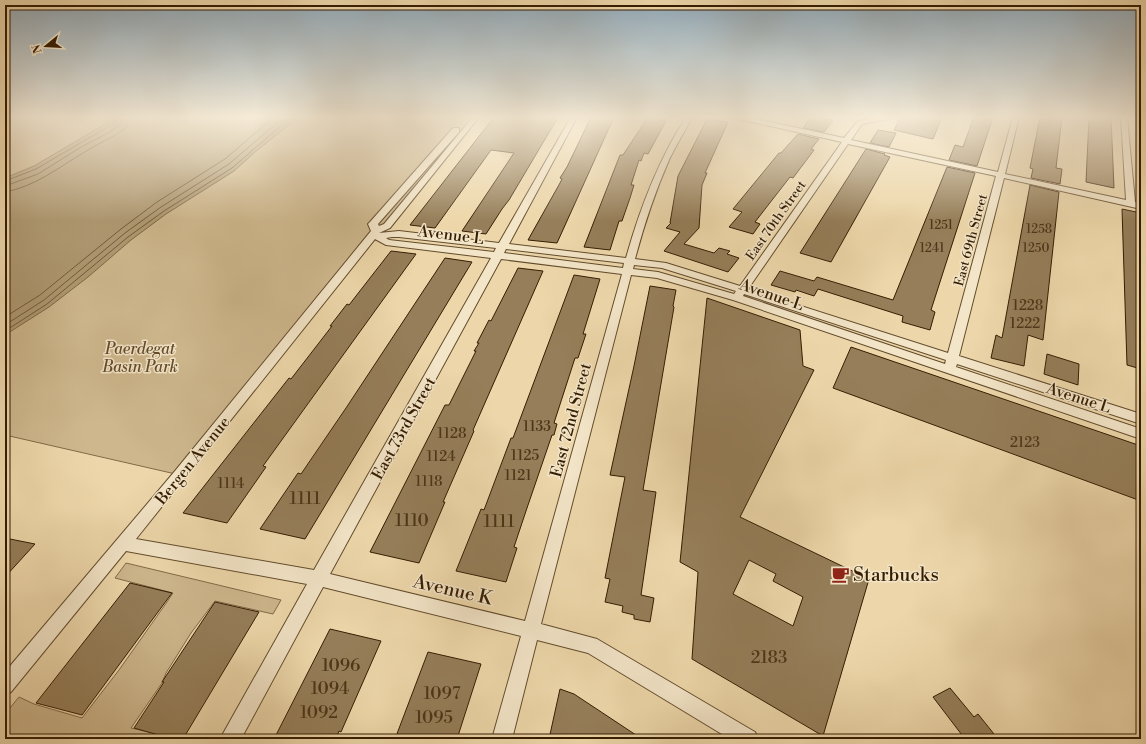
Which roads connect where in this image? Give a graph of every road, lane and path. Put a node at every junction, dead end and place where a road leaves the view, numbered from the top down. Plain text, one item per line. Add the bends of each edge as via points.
1 (436, 152) edge
2 (448, 152) edge
3 (555, 152) edge
4 (669, 152) edge
5 (839, 152) edge
6 (895, 152) edge
7 (1006, 152) edge
8 (1127, 152) edge
9 (1000, 175) junction
10 (1131, 204) junction
11 (1141, 206) edge
12 (376, 235) junction
13 (500, 251) junction
14 (629, 266) junction
15 (739, 294) junction
16 (953, 357) junction
17 (950, 371) junction
18 (1141, 419) edge
19 (1141, 434) edge
20 (124, 544) junction
21 (320, 578) junction
22 (531, 629) junction
23 (5, 686) edge
24 (230, 739) edge
25 (502, 739) edge
26 (748, 739) edge

1 - 12 street, Bergen Avenue via 373,224
2 - 12 street, Bergen Avenue via 387,226
3 - 13 street, East 73rd Street
4 - 14 street, East 72nd Street via 658,175
5 - 15 street, East 70th Street
6 - 9 street
7 - 9 street, East 69th Street
8 - 10 street
9 - 10 street
9 - 16 street, East 69th Street
10 - 11 street
12 - 13 street, Avenue L via 386,242
12 - 20 street, Bergen Avenue
13 - 14 street, Avenue L
13 - 21 street, East 73rd Street
14 - 15 street, Avenue L via 658,276
14 - 22 street, East 72nd Street
15 - 16 street, Avenue L
15 - 17 street, Avenue L
16 - 17 street, East 69th Street
16 - 18 street, Avenue L
17 - 19 street, Avenue L
20 - 21 street, Avenue K
20 - 23 street, Bergen Avenue
21 - 22 street, Avenue K
21 - 24 street, East 73rd Street
22 - 25 street, East 72nd Street
22 - 26 street, Avenue K via 591,645

